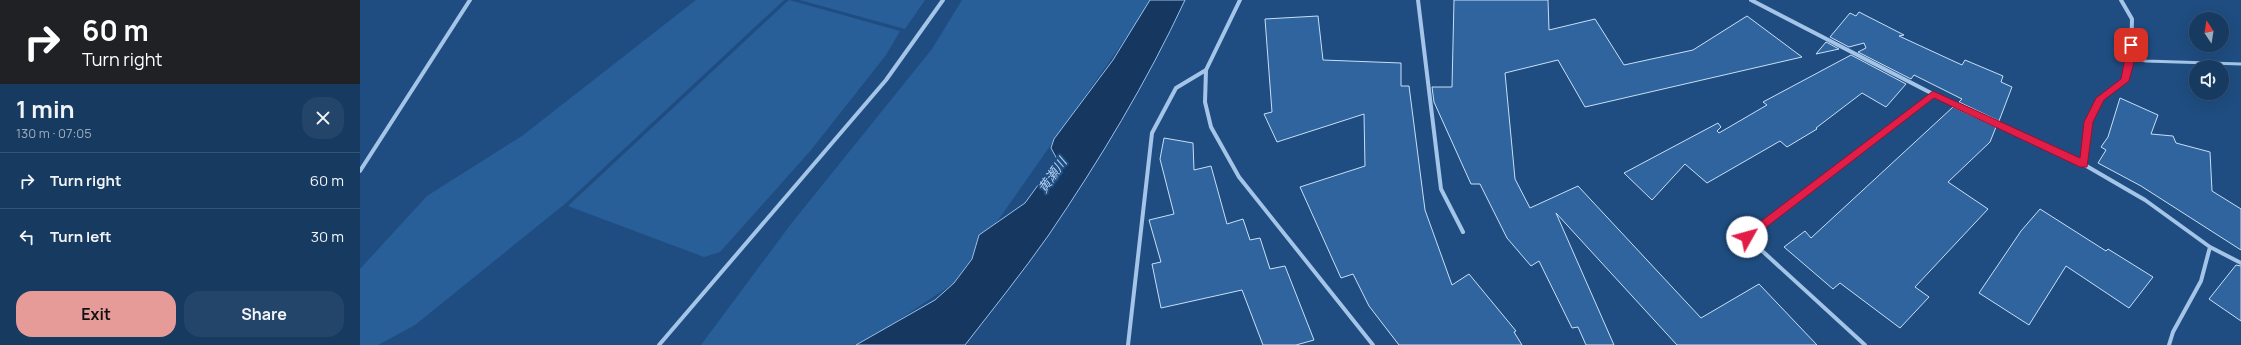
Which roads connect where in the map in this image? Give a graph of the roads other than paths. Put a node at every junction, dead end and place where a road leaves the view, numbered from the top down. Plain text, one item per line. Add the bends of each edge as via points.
1 (470, 0) edge
2 (943, 0) edge
3 (1240, 0) edge
4 (1418, 0) edge
5 (1751, 0) edge
6 (2121, 0) edge
7 (2131, 58) junction
8 (2241, 64) edge
9 (1206, 70) junction
10 (1933, 94) junction
11 (2084, 164) junction
12 (360, 171) edge
13 (1463, 232) dead end
14 (2210, 247) junction
15 (2241, 263) edge
16 (660, 345) edge
17 (1128, 345) edge
18 (1373, 345) edge
19 (1865, 345) edge
20 (2169, 345) edge

1 - 12 street
2 - 16 street via 886,80
3 - 9 street
4 - 13 street via 1441,189
5 - 10 street
6 - 7 street via 2132,19
7 - 8 lane via 2146,61
7 - 11 street via 2125,81 2101,98 2089,122
9 - 17 street via 1176,88 1152,133
9 - 18 street via 1206,102 1211,127 1239,177
10 - 11 street
10 - 19 street via 1747,237
11 - 14 street via 2145,200
14 - 15 street
14 - 20 street via 2201,281 2172,332

